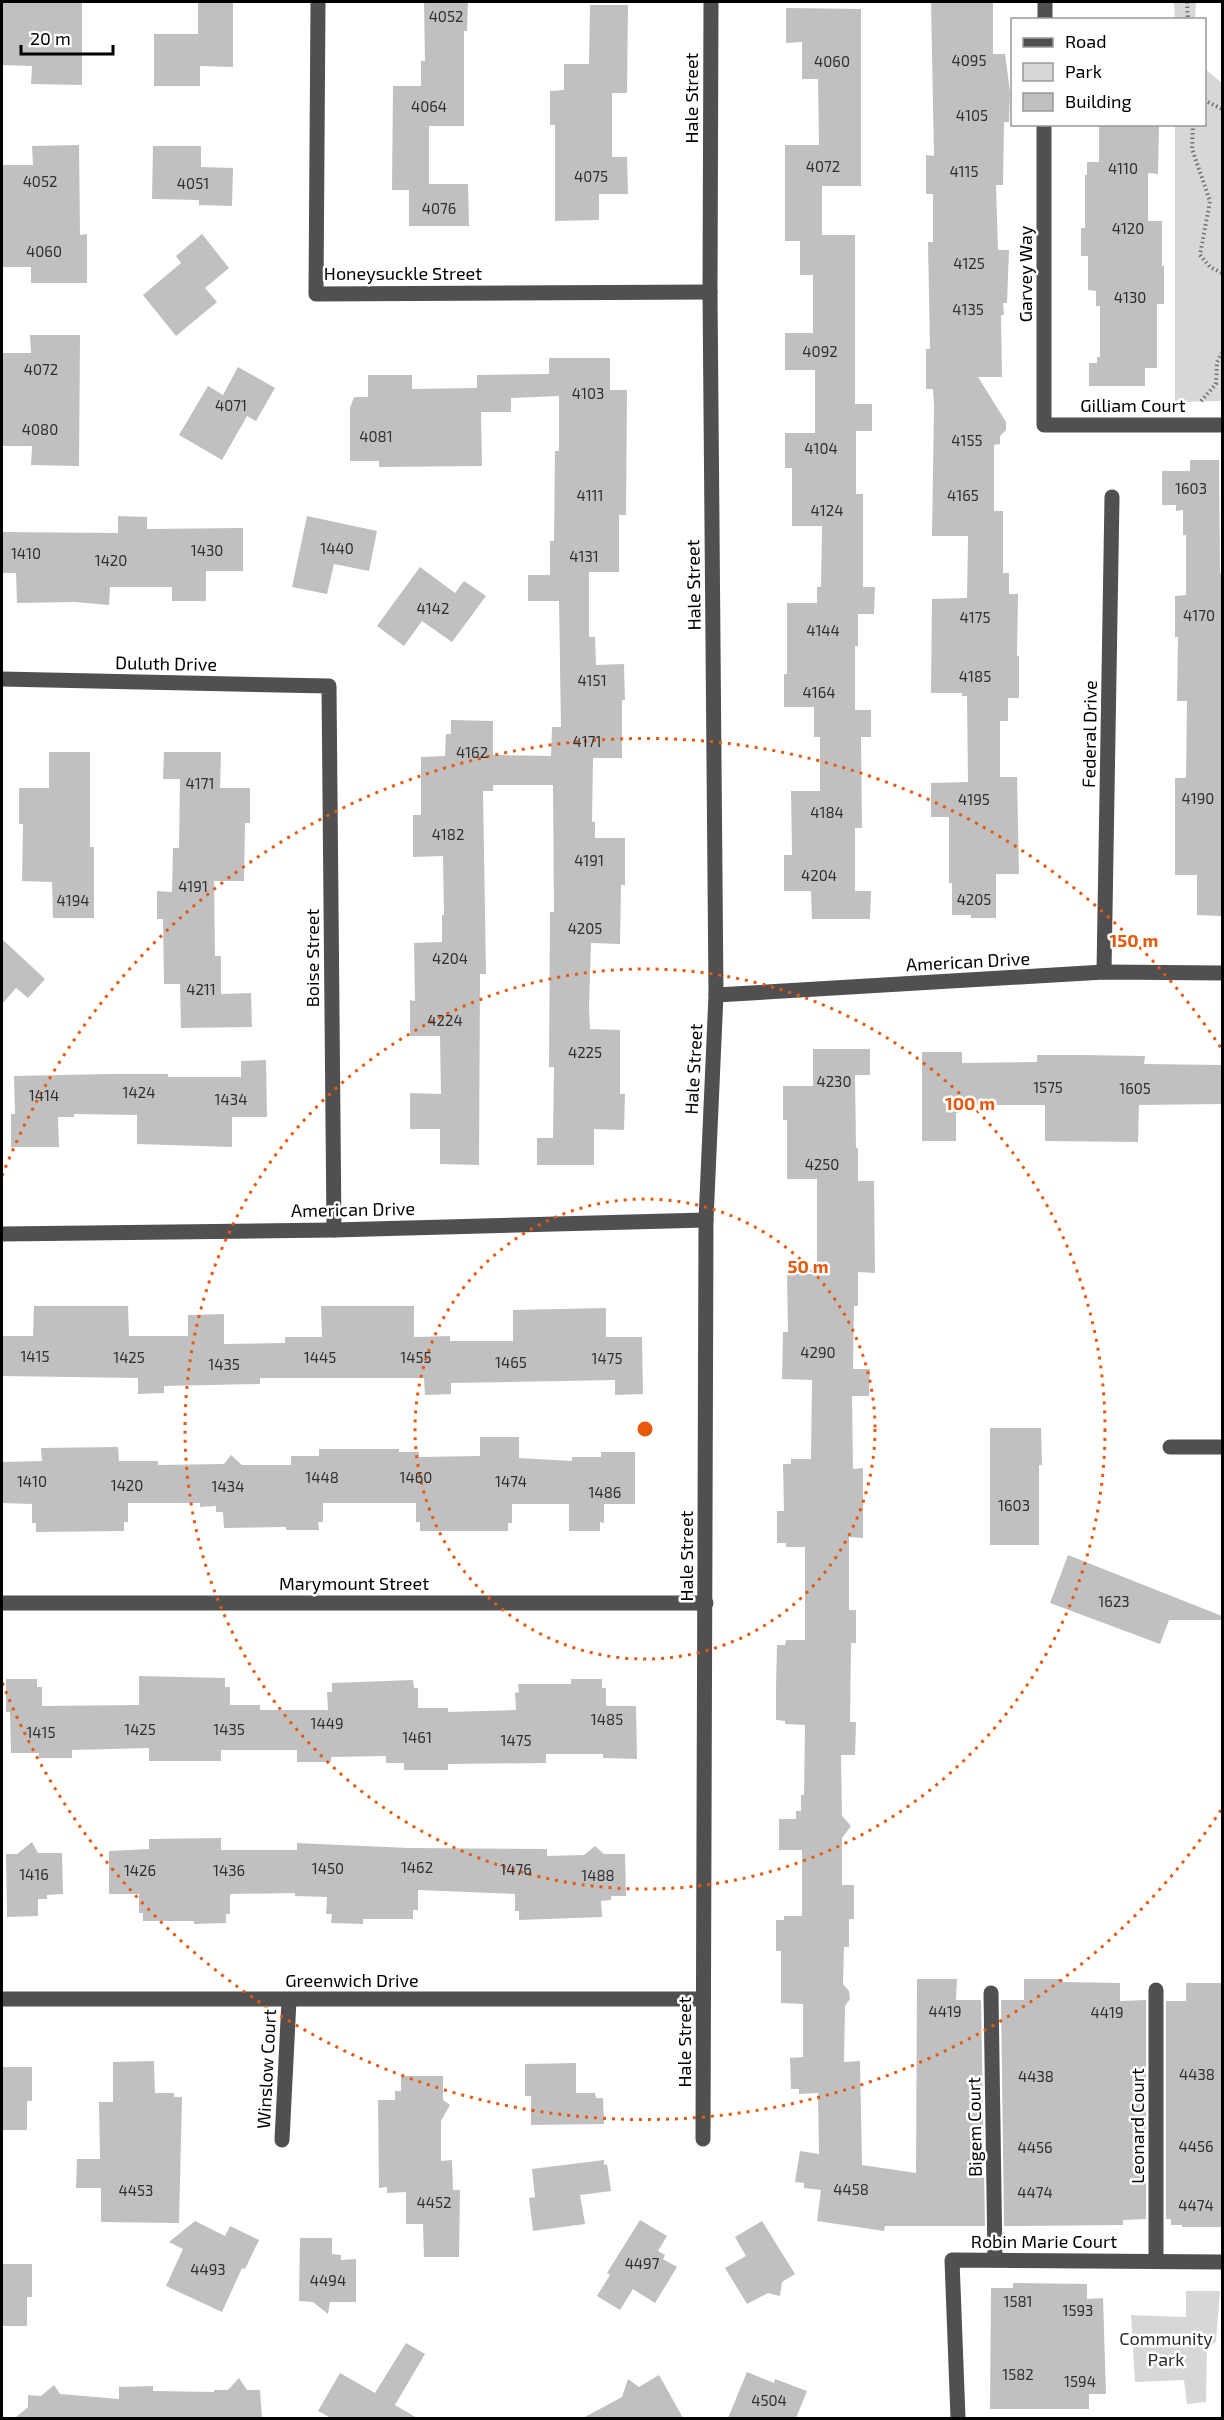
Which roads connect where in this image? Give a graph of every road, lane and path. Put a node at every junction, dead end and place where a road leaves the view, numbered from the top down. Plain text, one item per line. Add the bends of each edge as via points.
1 (318, 2) edge
2 (711, 2) edge
3 (1045, 2) edge
4 (1187, 2) edge
5 (1045, 18) edge
6 (1188, 18) edge
7 (1206, 101) edge
8 (1222, 109) edge
9 (1044, 126) edge
10 (1193, 126) edge
11 (1222, 273) edge
12 (710, 292) junction
13 (1222, 353) edge
14 (1197, 405) dead end
15 (1044, 424) joint
16 (1222, 425) edge
17 (1112, 497) dead end
18 (2, 679) edge
19 (329, 686) joint
20 (1104, 972) junction
21 (1222, 973) edge
22 (716, 995) junction
23 (706, 1220) junction
24 (334, 1230) junction
25 (2, 1234) edge
26 (1170, 1447) dead end
27 (1222, 1447) edge
28 (2, 1603) edge
29 (706, 1603) junction
30 (1156, 1990) dead end
31 (991, 1993) dead end
32 (2, 1999) edge
33 (703, 1999) junction
34 (289, 2000) junction
35 (703, 2139) dead end
36 (282, 2140) dead end
37 (995, 2260) junction
38 (1156, 2261) junction
39 (1222, 2262) edge
40 (958, 2418) edge

1 - 12 street, Honeysuckle Street via 316,294
2 - 12 street, Hale Street
3 - 5 street
4 - 6 path
7 - 8 path
9 - 15 street, Garvey Way
10 - 11 path via 1192,149 1210,201 1200,255
12 - 22 street, Hale Street
13 - 14 path via 1217,362 1216,384
15 - 16 street, Gilliam Court
17 - 20 street, Federal Drive
18 - 19 street, Duluth Drive
19 - 24 street, Boise Street
20 - 21 street, American Drive
20 - 22 street, American Drive
22 - 23 street, Hale Street
23 - 24 street, American Drive
23 - 29 street, Hale Street
24 - 25 street, American Drive
26 - 27 street
28 - 29 street, Marymount Street
29 - 33 street, Hale Street
30 - 38 street, Leonard Court
31 - 37 street, Bigem Court
32 - 34 street, Greenwich Drive
33 - 34 street, Greenwich Drive
33 - 35 street, Hale Street
34 - 36 street, Winslow Court
37 - 38 street, Robin Marie Court
37 - 40 street, Robin Marie Court via 952,2260
38 - 39 street, Robin Marie Court

